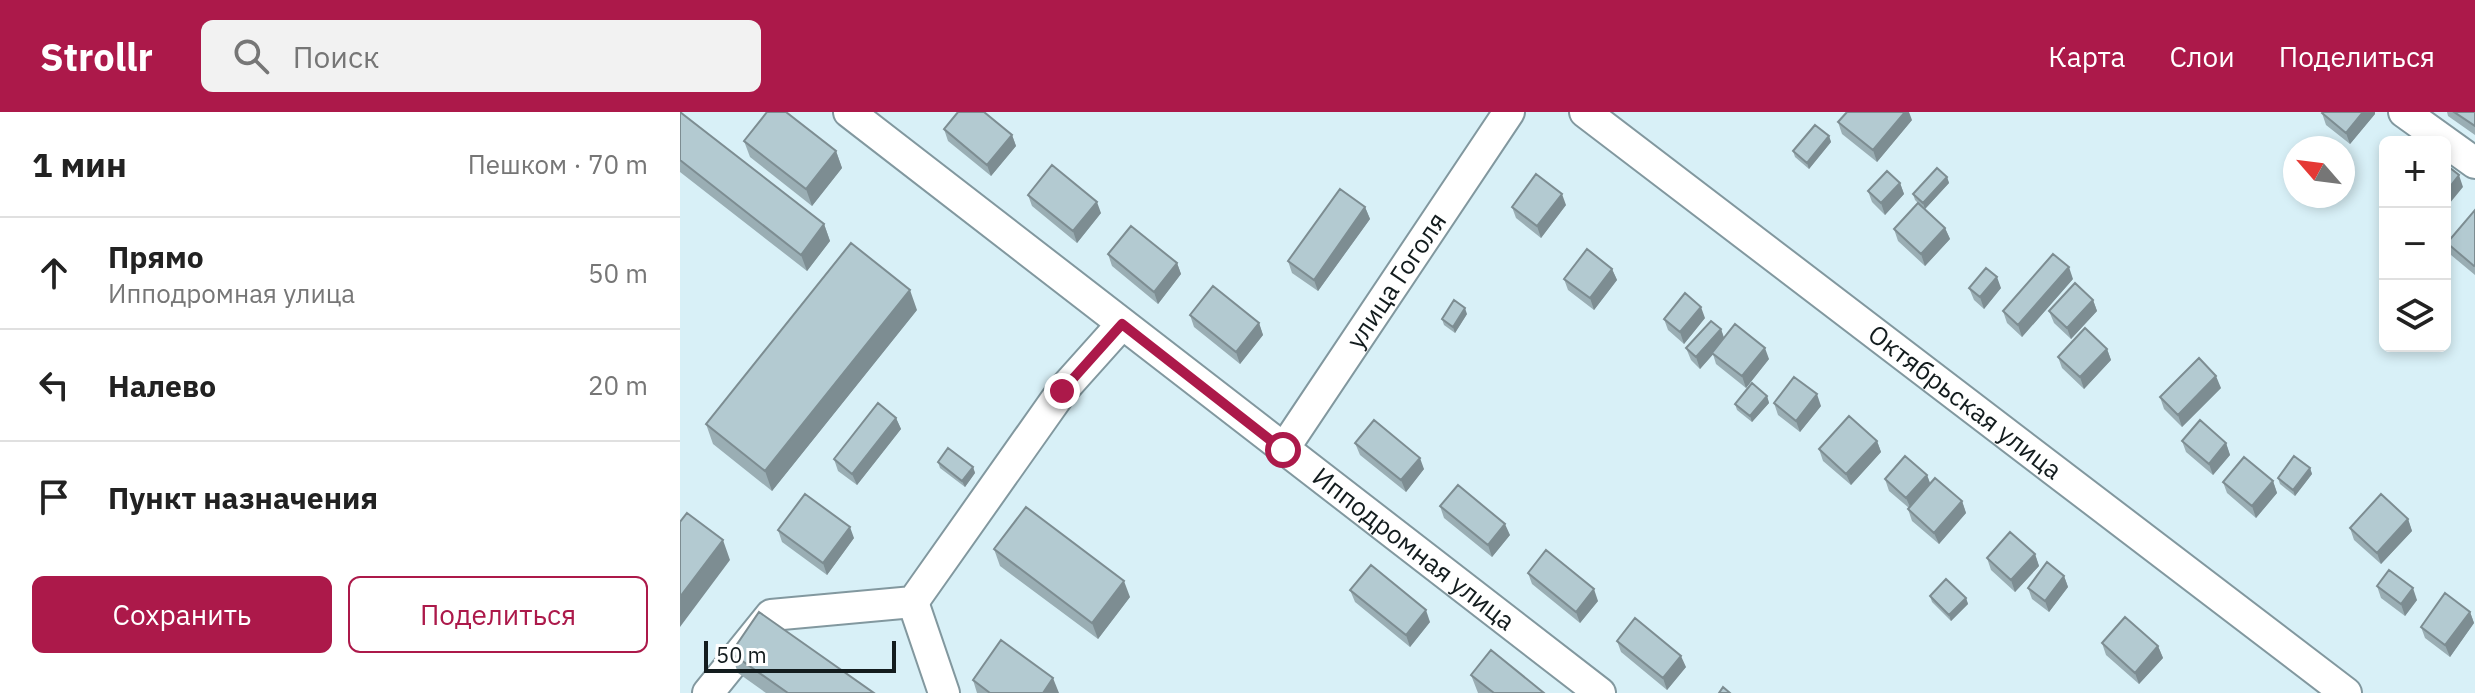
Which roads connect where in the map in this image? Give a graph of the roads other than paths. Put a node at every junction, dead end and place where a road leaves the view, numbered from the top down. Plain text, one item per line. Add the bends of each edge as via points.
1 (849, 112) edge
2 (1509, 112) edge
3 (1585, 112) edge
4 (2404, 112) edge
5 (2475, 163) edge
6 (1122, 324) junction
7 (1283, 450) junction
8 (913, 602) junction
9 (708, 693) edge
10 (944, 693) edge
11 (1600, 693) edge
12 (2346, 693) edge

1 - 6 street, Ипподромная улица
2 - 7 street, улица Гоголя
3 - 12 street, Октябрьская улица
4 - 5 street
6 - 7 street, Ипподромная улица
6 - 8 street via 1062,391
7 - 11 street, Ипподромная улица
8 - 9 street via 771,615
8 - 10 street

